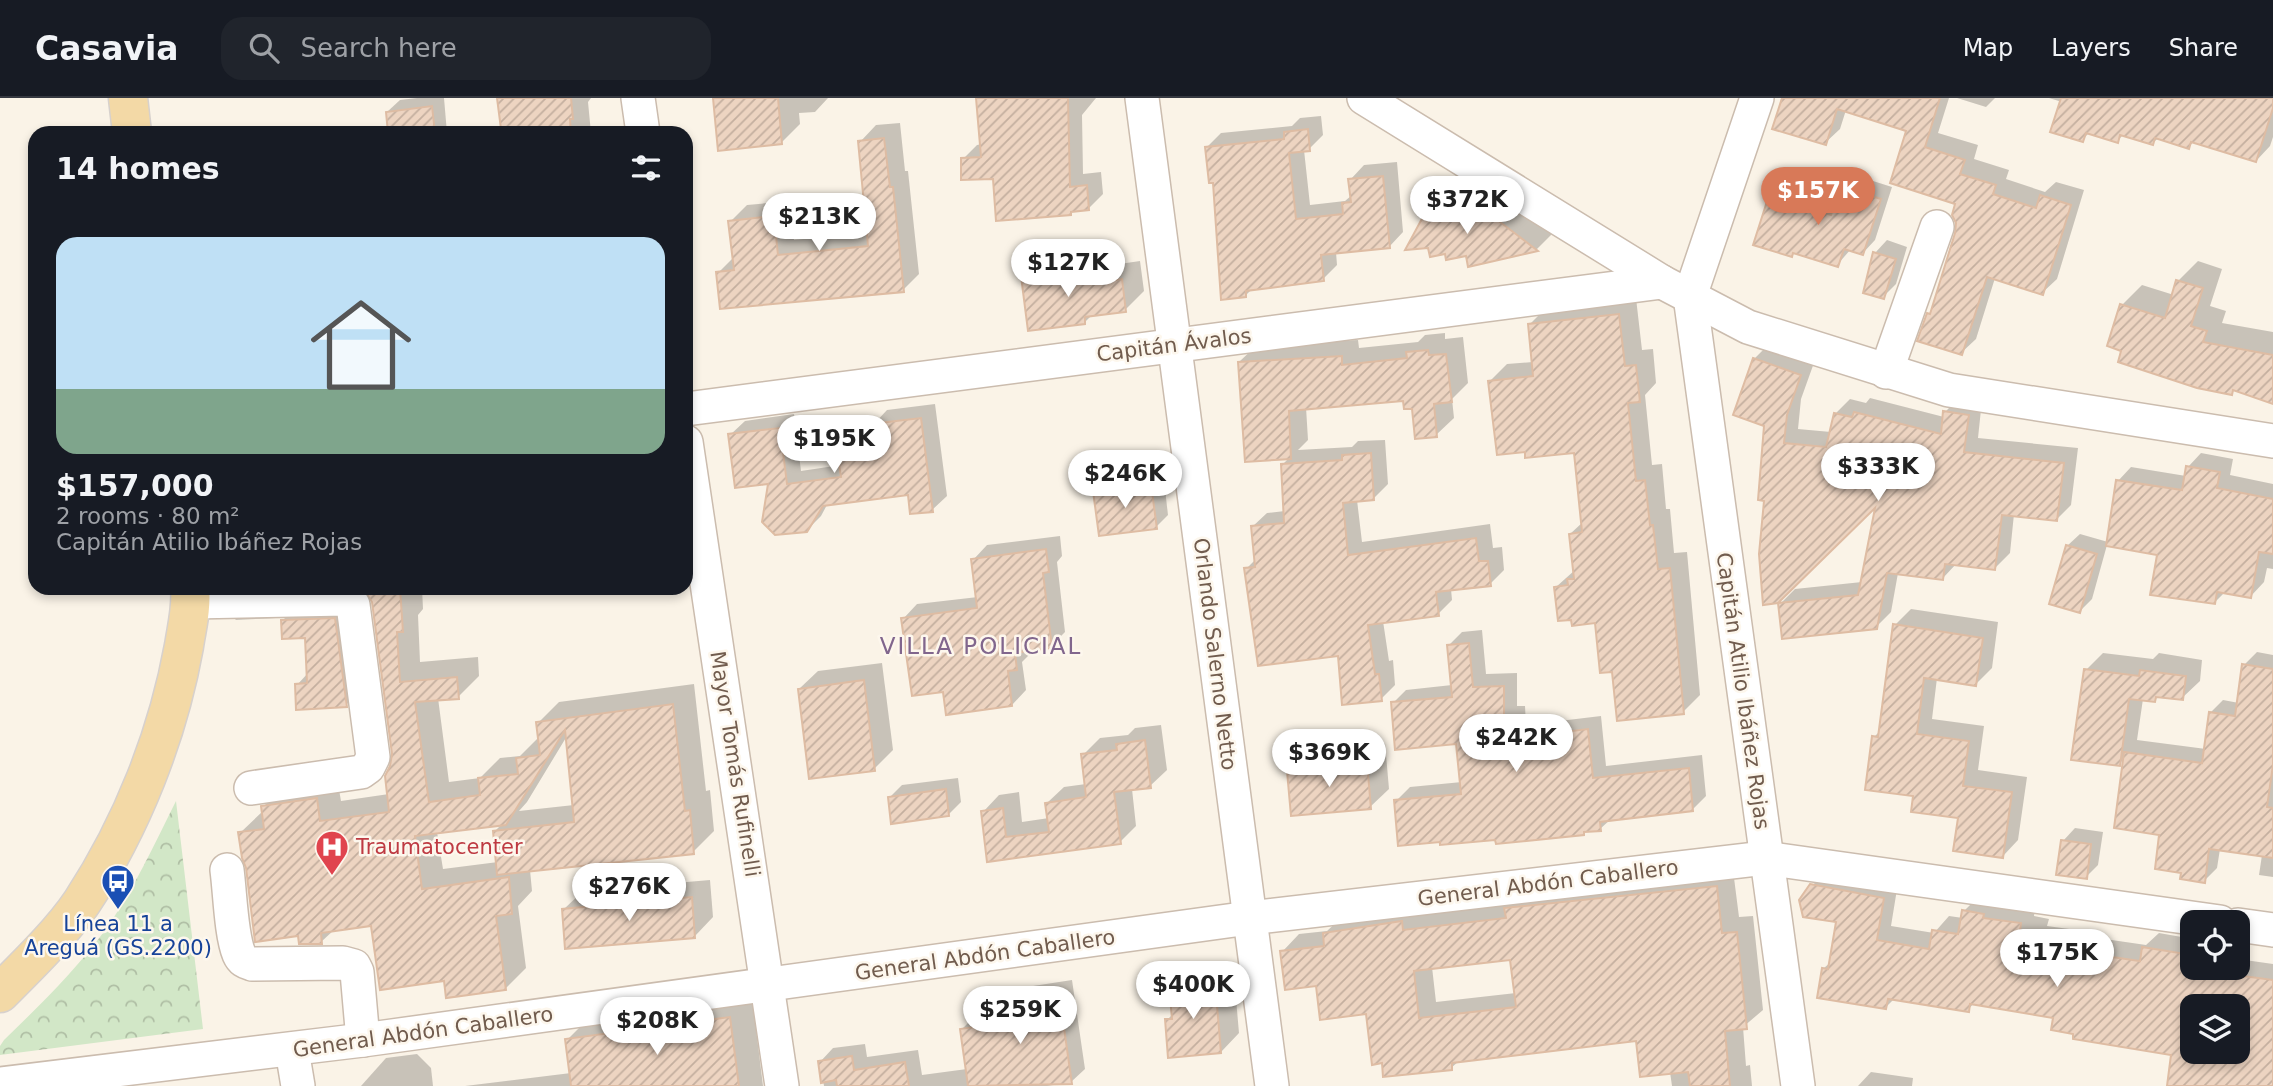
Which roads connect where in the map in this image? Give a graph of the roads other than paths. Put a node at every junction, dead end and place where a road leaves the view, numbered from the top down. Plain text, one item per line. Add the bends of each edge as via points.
1 (128, 98) edge
2 (638, 98) edge
3 (1142, 98) edge
4 (1364, 98) edge
5 (1757, 98) edge
6 (131, 126) edge
7 (642, 126) edge
8 (1937, 227) dead end
9 (1676, 289) junction
10 (1175, 345) junction
11 (1886, 372) junction
12 (693, 408) edge
13 (2273, 441) edge
14 (693, 488) edge
15 (191, 595) edge
16 (251, 788) dead end
17 (1765, 858) junction
18 (228, 870) dead end
19 (2180, 916) edge
20 (1249, 918) junction
21 (2250, 927) edge
22 (2273, 930) edge
23 (769, 985) junction
24 (0, 993) edge
25 (363, 1040) junction
26 (292, 1049) junction
27 (0, 1084) edge
28 (298, 1086) edge
29 (782, 1086) edge
30 (1272, 1086) edge
31 (1798, 1086) edge

1 - 6 main road
2 - 7 street
3 - 10 street, Orlando Salerno Netto
4 - 9 street
5 - 9 street
8 - 11 street
9 - 10 street, Capitán Ávalos
9 - 11 street via 1748,327
9 - 17 street, Capitán Atilio Ibáñez Rojas
10 - 12 street, Capitán Ávalos
10 - 20 street, Orlando Salerno Netto
11 - 13 street via 1949,390
14 - 23 street, Mayor Tomás Rufinelli
15 - 16 street via 346,598 353,605 371,763 361,772
15 - 24 main road via 175,685 122,832 81,904
17 - 19 street, General Abdón Caballero
17 - 20 street, General Abdón Caballero
17 - 31 street, Capitán Atilio Ibáñez Rojas
18 - 25 street via 239,956 252,964 343,962 354,966
20 - 23 street, General Abdón Caballero
20 - 30 street, Orlando Salerno Netto
21 - 22 street
23 - 25 street, General Abdón Caballero
23 - 29 street, Mayor Tomás Rufinelli
25 - 26 street, General Abdón Caballero
26 - 27 street, General Abdón Caballero
26 - 28 street

